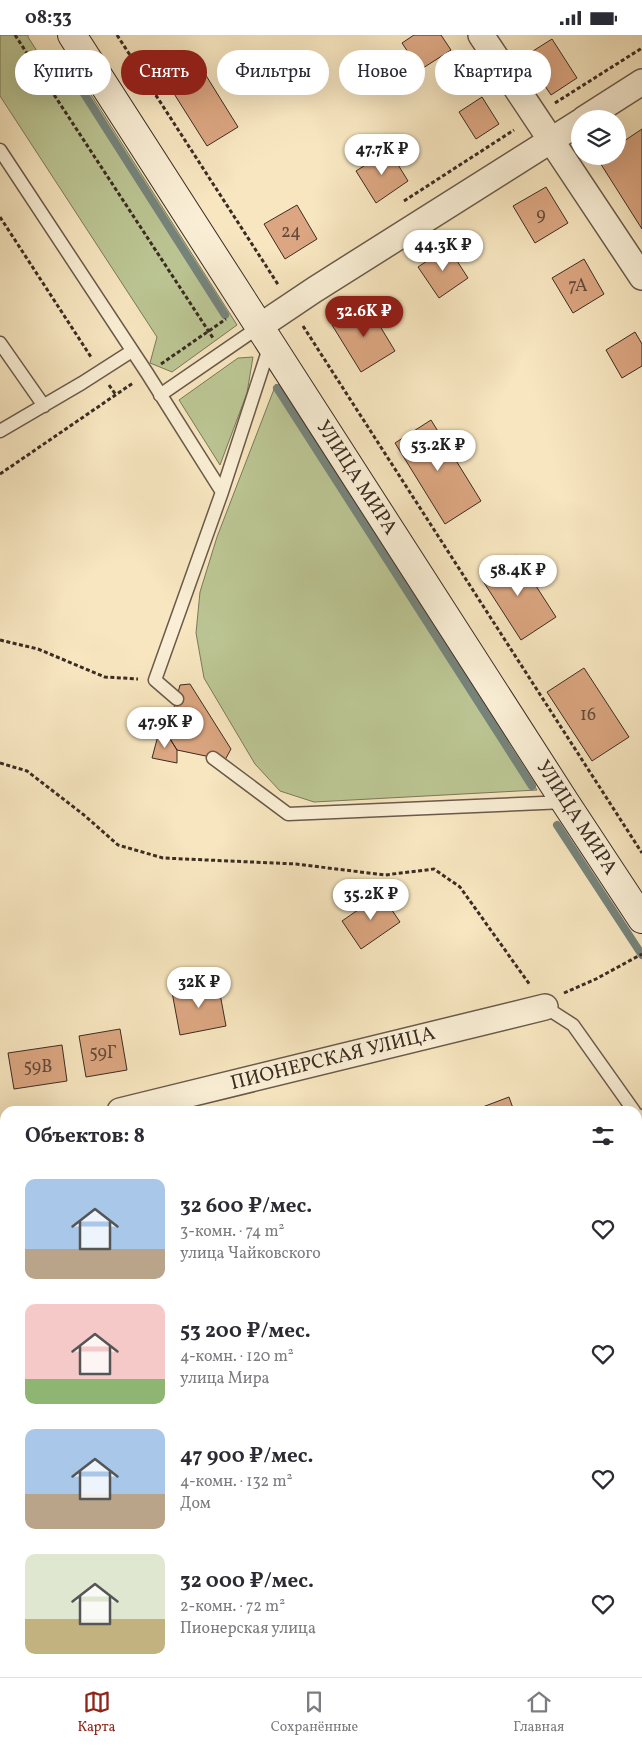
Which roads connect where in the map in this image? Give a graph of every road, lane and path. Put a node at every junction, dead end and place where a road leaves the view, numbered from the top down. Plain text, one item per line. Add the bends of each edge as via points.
1 (16, 35) edge
2 (72, 35) edge
3 (117, 35) edge
4 (481, 35) edge
5 (642, 48) edge
6 (642, 82) edge
7 (598, 110) edge
8 (535, 117) junction
9 (571, 128) edge
10 (551, 141) junction
11 (0, 150) edge
12 (402, 203) dead end
13 (0, 217) edge
14 (642, 277) edge
15 (291, 306) junction
16 (209, 331) junction
17 (264, 336) junction
18 (0, 343) edge
19 (132, 351) junction
20 (222, 352) junction
21 (100, 372) junction
22 (147, 373) junction
23 (116, 395) junction
24 (160, 395) junction
25 (44, 406) junction
26 (0, 431) edge
27 (0, 475) edge
28 (222, 492) junction
29 (0, 640) edge
30 (155, 680) junction
31 (177, 699) dead end
32 (213, 758) dead end
33 (0, 763) edge
34 (564, 802) junction
35 (642, 853) edge
36 (642, 919) edge
37 (642, 955) edge
38 (545, 1007) junction
39 (140, 1106) edge
40 (630, 1106) edge

1 - 16 path
2 - 17 main road, УЛИЦА МИРА
3 - 15 path
4 - 8 street
5 - 8 path
6 - 7 street
8 - 10 street
8 - 12 path
9 - 10 street
10 - 14 street
10 - 15 street
11 - 19 lane
13 - 21 path
15 - 17 street
15 - 35 path
16 - 20 path
16 - 22 path
17 - 20 lane
17 - 28 lane
17 - 34 main road, УЛИЦА МИРА
18 - 25 lane
19 - 21 lane
19 - 22 lane
20 - 24 lane
21 - 23 path
21 - 25 lane
22 - 23 path
22 - 24 lane
23 - 27 path
24 - 28 lane
25 - 26 lane
28 - 30 lane
29 - 30 path via 38,649 105,677
30 - 31 lane
32 - 34 lane via 288,814
33 - 38 path via 27,771 118,845 163,858 296,864 385,875 434,869 460,887
34 - 36 main road, УЛИЦА МИРА
37 - 38 path via 560,995
38 - 39 street, ПИОНЕРСКАЯ УЛИЦА
38 - 40 lane via 573,1025

